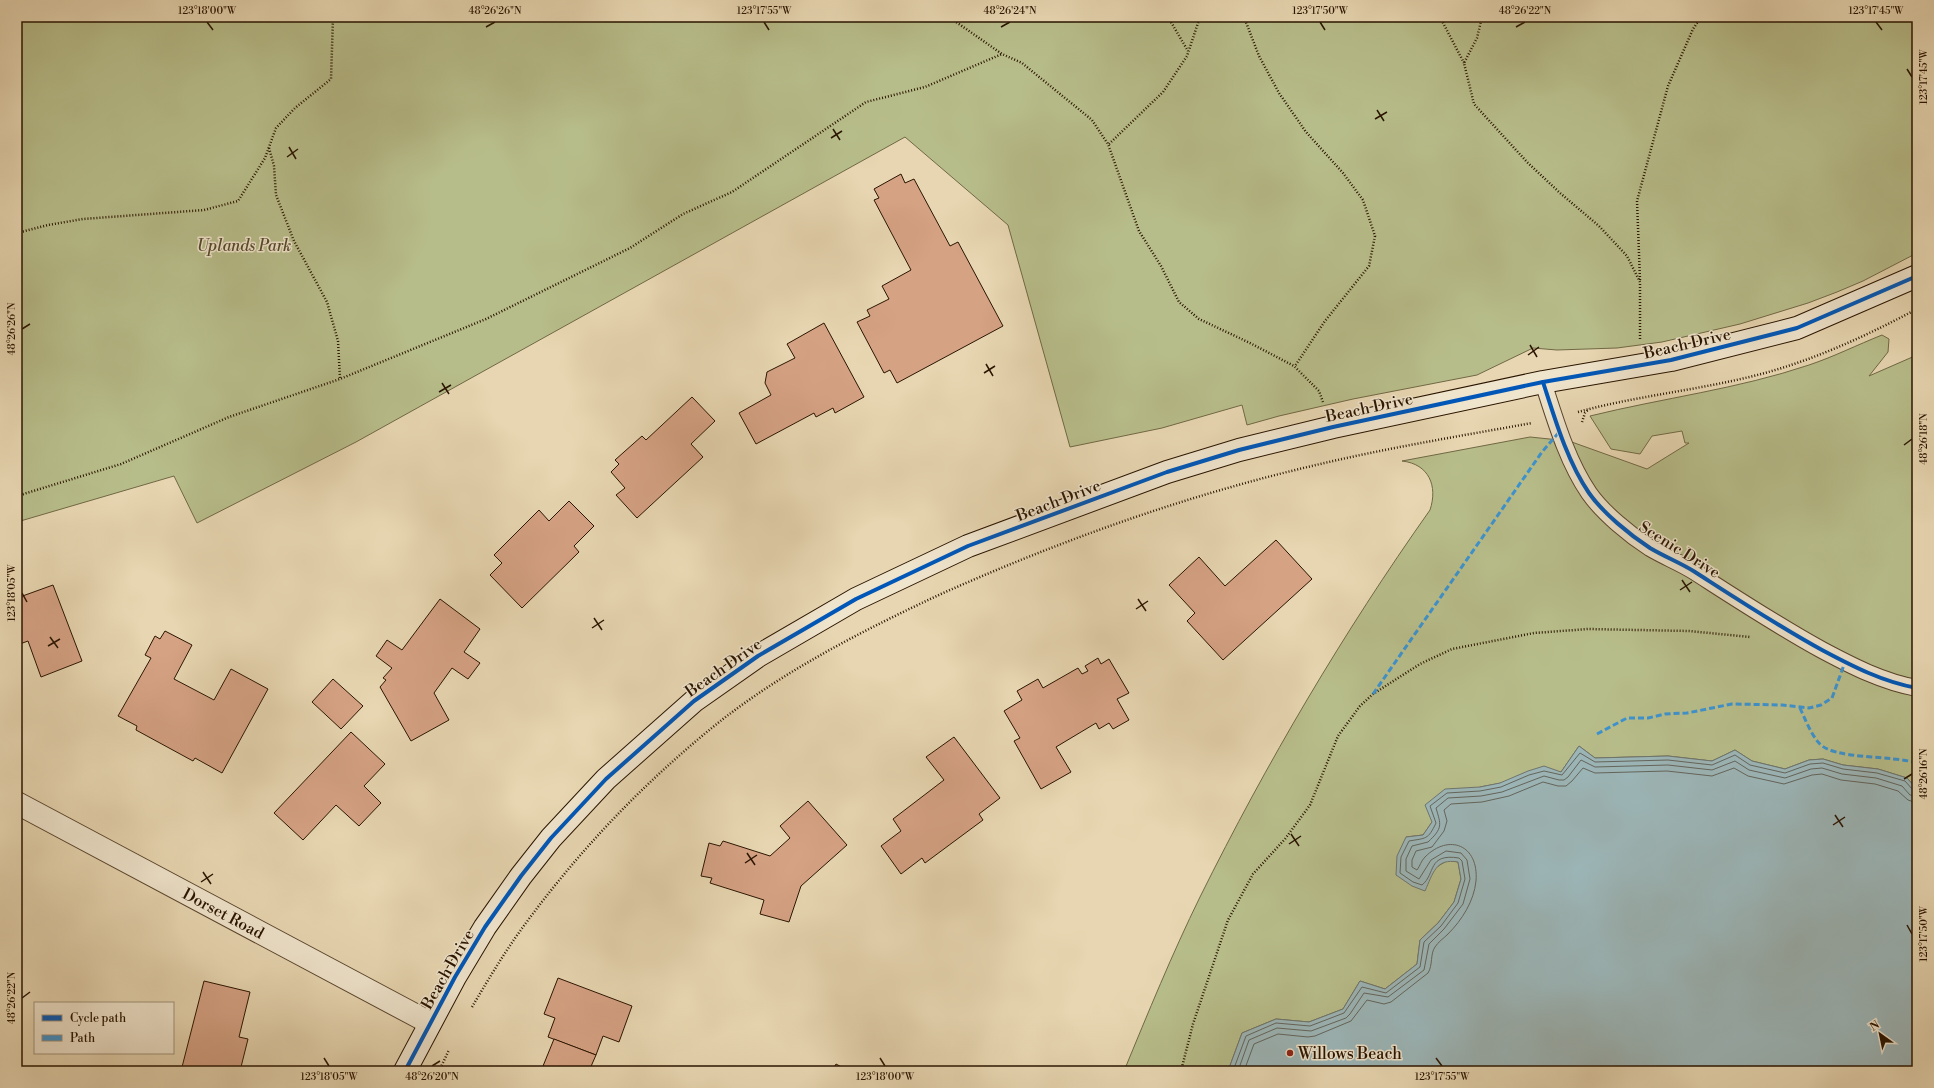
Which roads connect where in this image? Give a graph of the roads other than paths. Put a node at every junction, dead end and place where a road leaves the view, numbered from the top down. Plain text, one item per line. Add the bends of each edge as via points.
1 (1917, 276) edge
2 (1543, 382) junction
3 (1917, 688) edge
4 (17, 803) edge
5 (430, 1023) junction
6 (405, 1071) edge

1 - 2 main road, Beach Drive via 1797,328 1640,366
2 - 3 lane, Scenic Drive via 1576,471 1590,494 1615,520 1651,548 1690,569 1779,626 1859,669 1886,680
2 - 5 main road, Beach Drive via 1333,427 1239,450 1167,472 968,546 856,599 758,656 671,720 606,779 551,838 521,876 485,927
4 - 5 main road, Dorset Road
5 - 6 main road, Beach Drive

